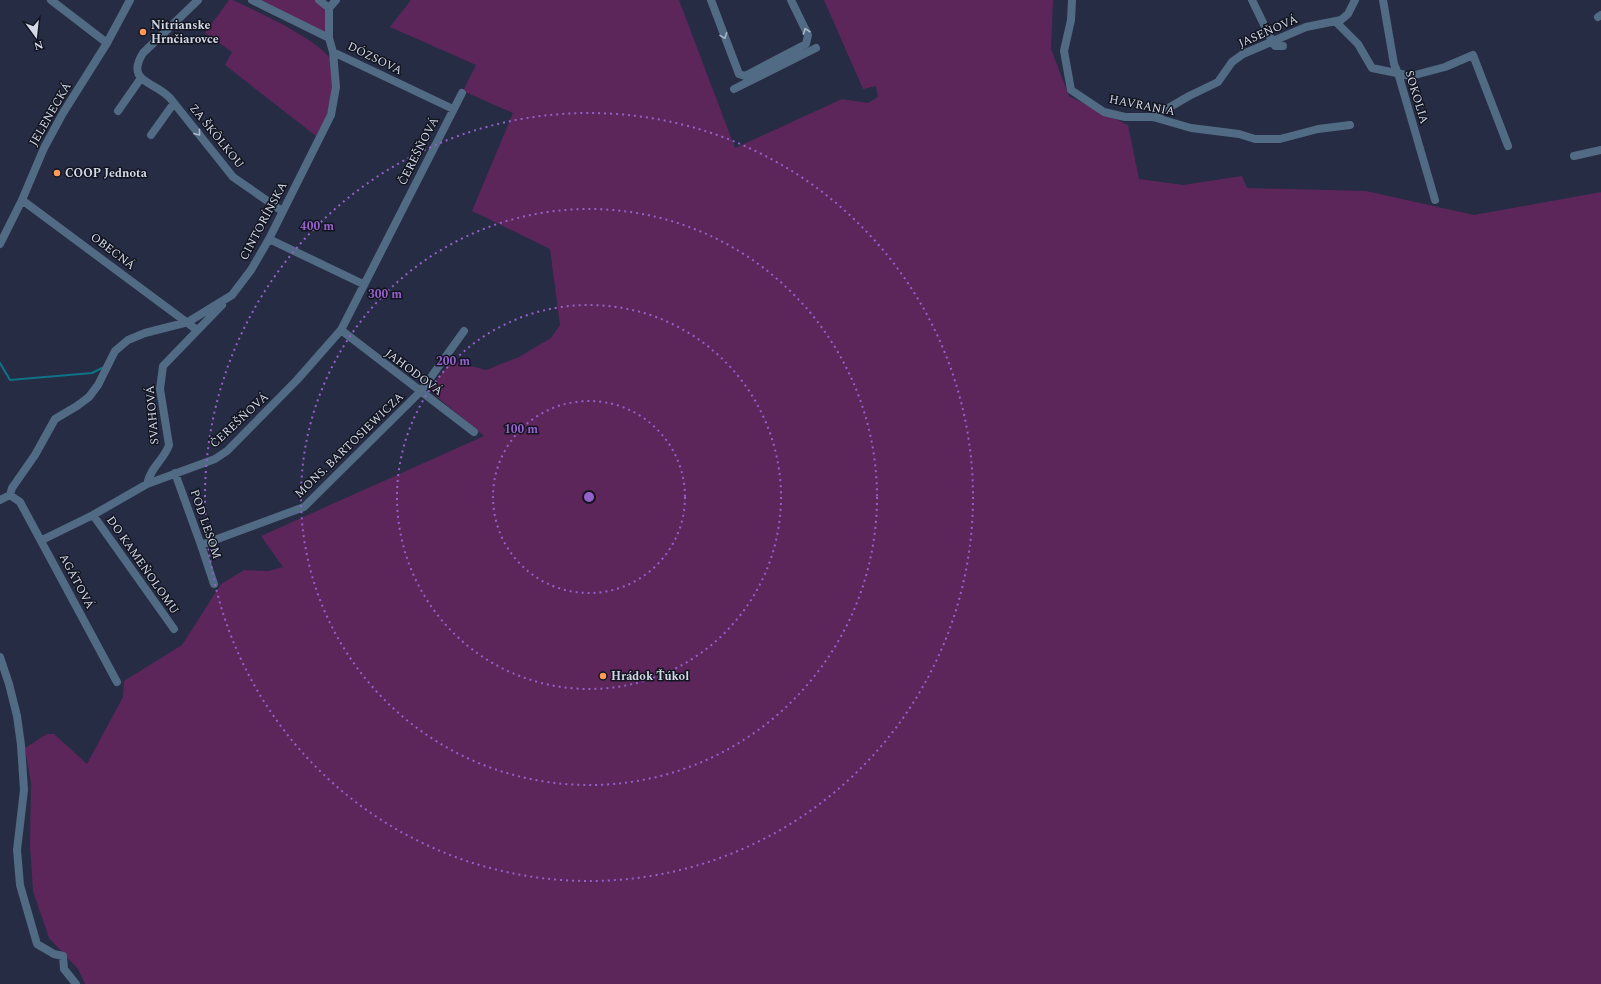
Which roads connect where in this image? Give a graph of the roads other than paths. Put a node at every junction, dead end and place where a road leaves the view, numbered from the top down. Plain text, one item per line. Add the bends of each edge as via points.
1 (51, 0) edge
2 (130, 0) edge
3 (198, 0) edge
4 (252, 0) edge
5 (319, 0) edge
6 (336, 0) edge
7 (711, 0) edge
8 (791, 0) edge
9 (1072, 0) edge
10 (1252, 0) edge
11 (1355, 0) edge
12 (1383, 0) edge
13 (329, 8) junction
14 (1336, 22) junction
15 (329, 38) junction
16 (1272, 41) junction
17 (107, 43) junction
18 (1282, 46) dead end
19 (816, 48) dead end
20 (333, 52) junction
21 (791, 56) junction
22 (761, 72) junction
23 (1398, 73) junction
24 (141, 78) junction
25 (734, 89) dead end
26 (462, 93) dead end
27 (174, 103) junction
28 (453, 109) junction
29 (118, 111) dead end
30 (1153, 117) junction
31 (1350, 125) dead end
32 (151, 135) dead end
33 (1508, 146) dead end
34 (1601, 150) edge
35 (1574, 156) dead end
36 (22, 200) junction
37 (1435, 200) dead end
38 (282, 211) junction
39 (270, 239) junction
40 (0, 244) edge
41 (363, 284) junction
42 (232, 295) junction
43 (188, 322) junction
44 (197, 330) junction
45 (341, 330) junction
46 (464, 331) dead end
47 (421, 391) junction
48 (474, 432) dead end
49 (175, 473) junction
50 (147, 484) junction
51 (10, 495) junction
52 (0, 500) edge
53 (93, 515) junction
54 (42, 540) junction
55 (202, 545) junction
56 (214, 584) dead end
57 (174, 629) dead end
58 (0, 658) edge
59 (117, 682) dead end
60 (76, 984) edge

1 - 17 street
2 - 17 street, JELENECKÁ
3 - 24 street via 143,54 136,69
4 - 15 street
5 - 13 street
6 - 13 street
7 -> 22 street via 739,74 745,76
21 -> 8 street via 806,44 808,35
9 - 30 street, HAVRANIA via 1071,20 1064,51 1071,90 1104,112 1125,117
10 - 16 street
11 - 14 street via 1348,14
12 - 23 street, SOKOLIA via 1394,64
13 - 15 street, DÓZSOVA
14 - 16 street, JASEŇOVÁ via 1306,27
14 - 23 street via 1358,44 1372,68
15 - 20 street, DÓZSOVA
16 - 18 street via 1275,46
16 - 30 street, JASEŇOVÁ via 1237,58 1218,82
17 - 36 street, JELENECKÁ via 44,148
19 - 21 street
20 - 28 street, DÓZSOVA
20 - 38 street, CINTORÍNSKA via 336,87 330,115
21 - 22 street
22 - 25 street
23 - 33 street via 1411,76 1445,67 1473,55
23 - 37 street, SOKOLIA
24 - 27 street, ZA ŠKÔLKOU via 166,94
24 - 29 street
26 - 28 street, ČEREŠŇOVÁ
27 - 32 street, ZA ŠKÔLKOU
27 -> 38 street, ZA ŠKÔLKOU via 233,176
28 - 41 street, ČEREŠŇOVÁ
30 - 31 street, HAVRANIA via 1191,128 1239,134 1255,139 1280,139 1318,129
34 - 35 street
36 - 40 street, JELENECKÁ
36 - 43 street, OBECNÁ
38 - 39 street, CINTORÍNSKA
39 - 41 street
39 - 42 street, CINTORÍNSKA
41 - 45 street, ČEREŠŇOVÁ
42 - 43 street, CINTORÍNSKA
42 - 44 street, SVAHOVÁ
43 - 44 street, OBECNÁ
43 - 51 street, CINTORÍNSKA via 145,333 128,340 115,351 89,397 54,419
44 - 50 street, SVAHOVÁ via 163,366 160,389 169,445 167,452 148,477
45 - 47 street, JAHODOVÁ
45 - 49 street, ČEREŠŇOVÁ via 297,380 227,451 215,459
46 - 47 street, MONS. BARTOSIEWICZA
47 - 48 street, JAHODOVÁ
47 - 55 street, MONS. BARTOSIEWICZA via 304,507
49 - 50 street, ČEREŠŇOVÁ
49 - 55 street, POD LESOM
50 - 53 street, ČEREŠŇOVÁ
51 - 52 street
51 - 54 street, AGÁTOVÁ via 20,502
53 - 54 street, ČEREŠŇOVÁ
53 - 57 street, DO KAMEŇOLOMU
54 - 59 street, AGÁTOVÁ
55 - 56 street, POD LESOM
58 - 60 street via 10,684 21,745 24,790 17,850 20,885 37,944 63,956 64,969

